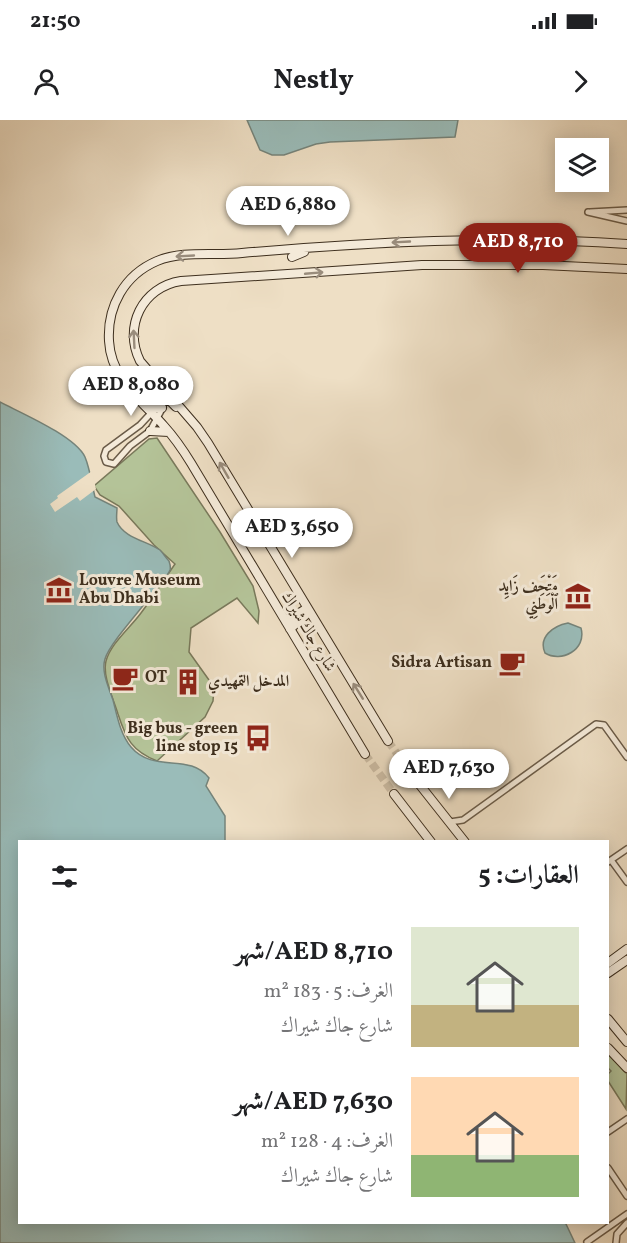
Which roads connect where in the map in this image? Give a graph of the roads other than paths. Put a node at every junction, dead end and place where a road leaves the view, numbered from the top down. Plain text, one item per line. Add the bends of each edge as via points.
1 (627, 210) edge
2 (627, 221) edge
3 (544, 244) junction
4 (623, 244) edge
5 (292, 253) junction
6 (543, 261) junction
7 (627, 269) edge
8 (293, 270) junction
9 (162, 405) junction
10 (150, 431) junction
11 (170, 432) junction
12 (124, 436) junction
13 (130, 446) junction
14 (308, 610) junction
15 (288, 625) junction
16 (388, 741) tunnel mouth
17 (365, 754) tunnel mouth
18 (627, 757) edge
19 (412, 775) tunnel mouth
20 (394, 794) tunnel mouth
21 (463, 820) junction
22 (450, 822) junction
23 (459, 833) junction
24 (428, 840) edge
25 (464, 840) edge
26 (627, 849) edge
27 (609, 861) edge
28 (627, 882) edge
29 (627, 944) edge
30 (627, 949) edge
31 (609, 955) edge
32 (627, 960) edge
33 (609, 962) edge
34 (609, 972) edge
35 (609, 1020) edge
36 (627, 1042) edge
37 (609, 1049) edge
38 (627, 1068) edge
39 (627, 1119) edge
40 (609, 1131) edge
41 (609, 1169) edge
42 (624, 1186) edge
43 (627, 1196) edge
44 (627, 1214) edge
45 (627, 1223) edge
46 (609, 1226) junction
47 (615, 1239) edge
48 (587, 1242) edge
49 (609, 1243) edge

1 - 2 street via 588,212
3 - 4 street, شارع جاك شيراك
3 -> 5 street, شارع جاك شيراك via 448,240 356,244
3 - 6 street
5 - 8 street
5 -> 9 street, شارع جاك شيراك via 177,256 151,264 128,282 116,301 109,326 110,353 123,383
6 - 7 street, شارع جاك شيراك
8 -> 6 street, شارع جاك شيراك
9 -> 8 street, شارع جاك شيراك via 135,350 134,326 150,296 181,281
9 - 10 street
9 - 11 street, شارع جاك شيراك
9 - 12 street
14 -> 9 street, شارع جاك شيراك via 197,428
10 - 11 street
10 - 13 street
11 - 15 street, شارع جاك شيراك
12 - 13 street
12 - 13 street via 106,450 105,460 114,464
14 - 15 street
16 -> 14 street, شارع جاك شيراك
15 - 17 street, شارع جاك شيراك
18 - 21 street via 604,725 596,724
19 - 22 street
20 - 24 street
21 - 22 street
21 - 23 street
22 - 23 street
23 - 25 street
26 - 27 street
27 - 28 street
29 - 31 street
30 - 33 street
32 - 34 street
35 - 36 street
37 - 38 street
39 - 40 street
41 - 42 street
42 - 43 street
44 - 46 street
45 - 47 street
46 - 47 street
46 - 48 street
47 - 49 street

